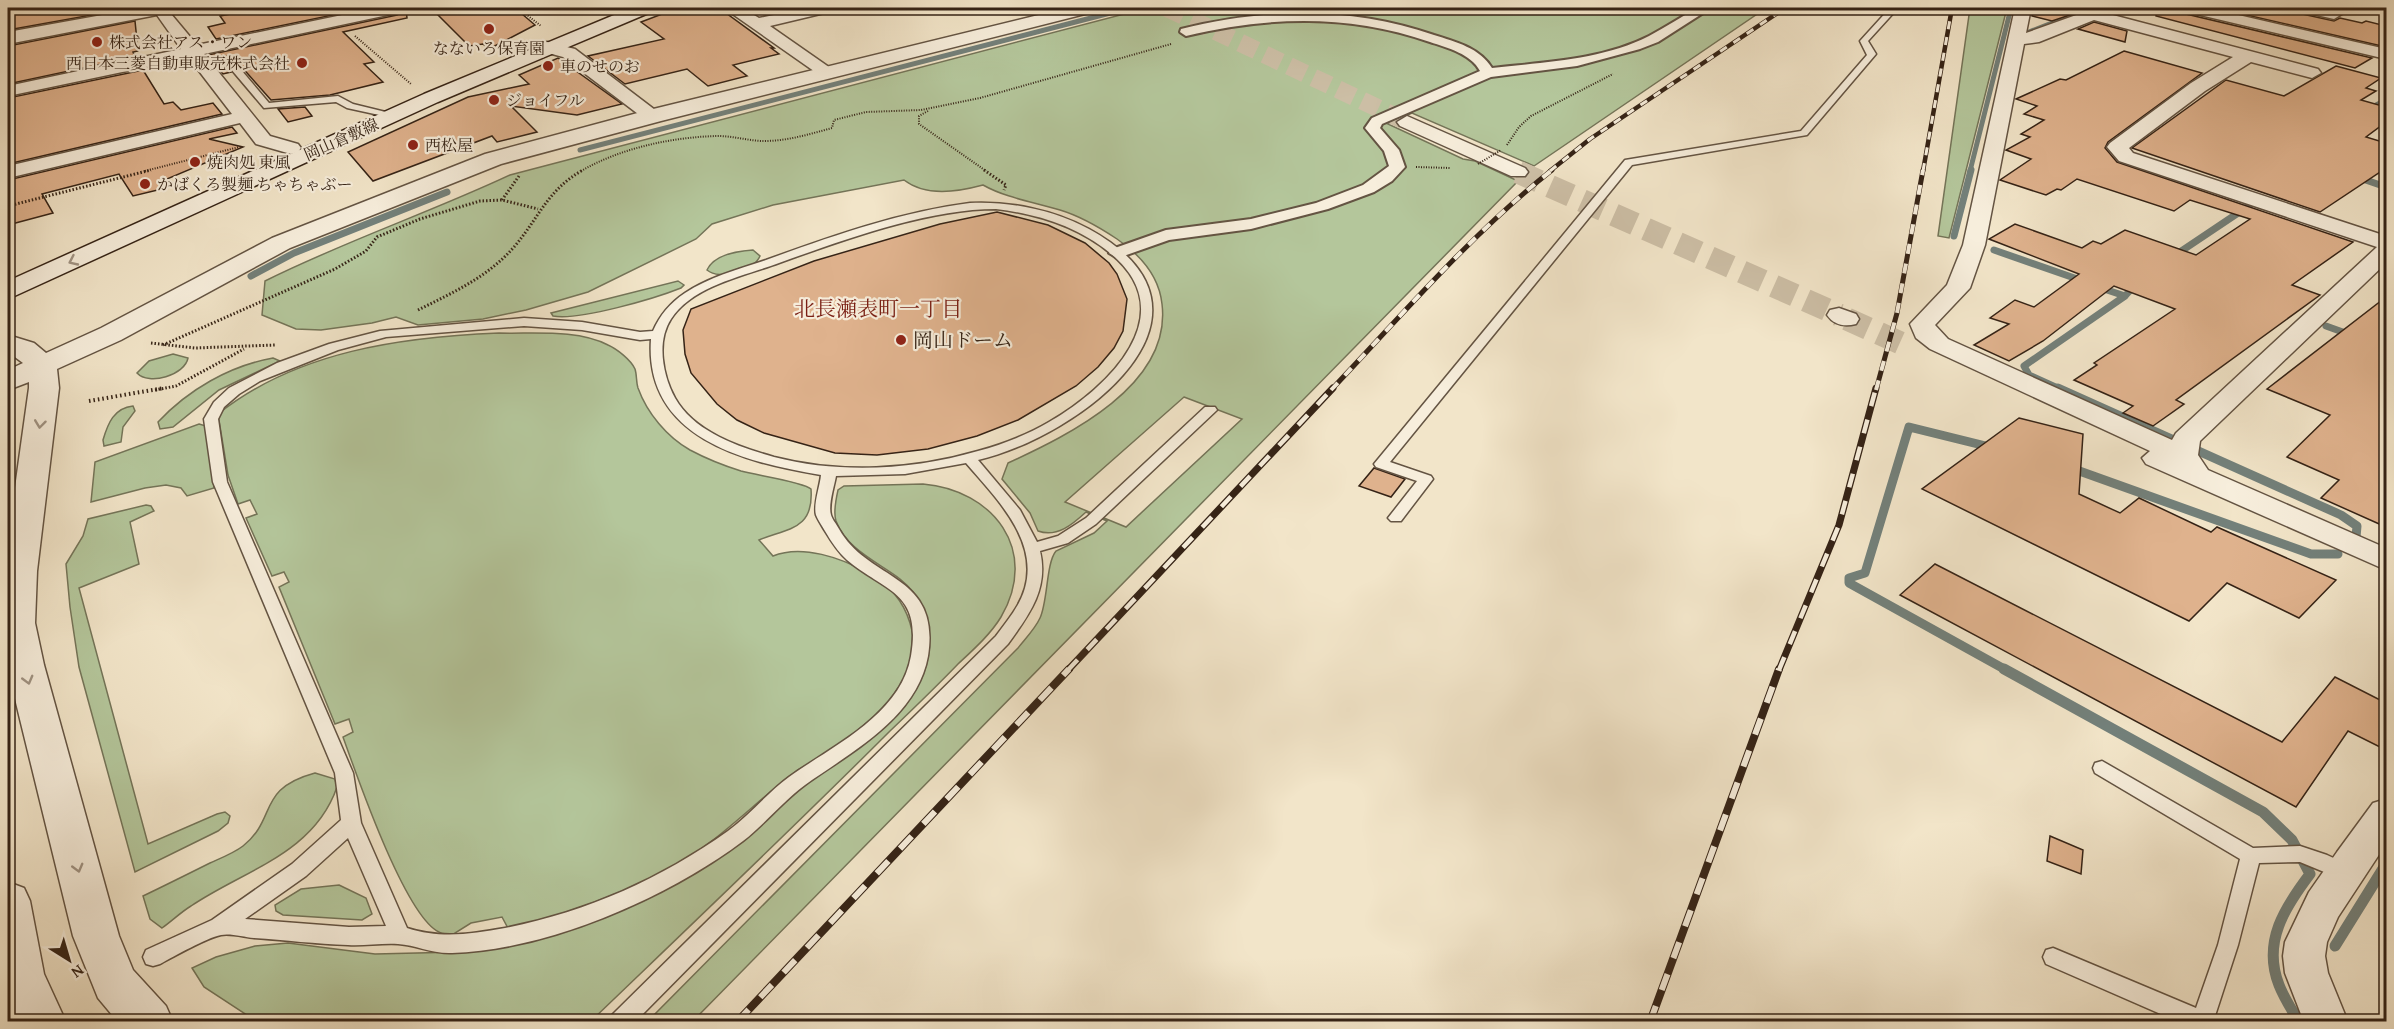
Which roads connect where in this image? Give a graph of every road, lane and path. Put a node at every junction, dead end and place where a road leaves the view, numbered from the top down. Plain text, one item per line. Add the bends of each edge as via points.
1 (163, 8) edge
2 (397, 8) edge
3 (518, 8) edge
4 (606, 8) edge
5 (645, 8) edge
6 (732, 8) edge
7 (827, 8) edge
8 (1088, 8) edge
9 (1358, 8) edge
10 (1705, 8) edge
11 (1894, 8) edge
12 (2023, 8) edge
13 (2111, 8) edge
14 (2189, 8) edge
15 (2305, 8) edge
16 (2091, 14) junction
17 (2334, 14) dead end
18 (1343, 16) junction
19 (337, 20) junction
20 (756, 24) junction
21 (541, 26) dead end
22 (1186, 32) joint
23 (8, 38) edge
24 (2016, 39) junction
25 (1635, 46) junction
26 (547, 47) junction
27 (193, 51) junction
28 (2386, 54) edge
29 (2248, 56) junction
30 (228, 60) dead end
31 (828, 72) junction
32 (1488, 73) junction
33 (2312, 73) dead end
34 (412, 85) dead end
35 (8, 91) edge
36 (934, 108) junction
37 (383, 113) junction
38 (653, 116) junction
39 (242, 117) junction
40 (1407, 122) tunnel mouth
41 (262, 140) junction
42 (291, 148) junction
43 (1472, 165) dead end
44 (1397, 167) junction
45 (1454, 167) dead end
46 (8, 172) edge
47 (1518, 172) tunnel mouth
48 (8, 206) edge
49 (999, 207) junction
50 (538, 209) junction
51 (2386, 243) edge
52 (2386, 251) edge
53 (1118, 253) junction
54 (8, 273) edge
55 (8, 291) edge
56 (375, 335) junction
57 (658, 335) junction
58 (142, 341) dead end
59 (8, 343) edge
60 (163, 345) junction
61 (278, 345) dead end
62 (1905, 345) tunnel mouth
63 (245, 348) junction
64 (43, 366) junction
65 (8, 381) edge
66 (89, 401) dead end
67 (1210, 410) dead end
68 (2189, 456) junction
69 (969, 458) junction
70 (829, 472) junction
71 (1396, 518) dead end
72 (1032, 548) junction
73 (2386, 560) edge
74 (2102, 768) dead end
75 (2386, 814) edge
76 (351, 823) junction
77 (2251, 856) junction
78 (2346, 873) junction
79 (8, 901) edge
80 (219, 926) junction
81 (400, 935) junction
82 (153, 957) dead end
83 (2053, 957) dead end
84 (2202, 1021) edge
85 (42, 1022) edge
86 (149, 1022) edge
87 (620, 1022) edge
88 (2325, 1022) edge

1 - 23 street
1 - 27 street
2 - 19 street
3 - 21 path
4 - 37 street, 岡山倉敷線
5 - 26 street, 岡山倉敷線
6 - 20 street
7 - 20 street
8 - 31 street
9 - 18 street
10 - 25 street
11 - 71 lane via 1864,41 1870,57 1808,130 1629,162 1381,464 1426,479
12 - 24 street
13 - 16 street
14 - 28 street
15 - 17 street
16 - 24 street via 2033,38
16 - 29 street
18 - 22 street via 1265,16
18 - 32 street via 1402,28 1451,45 1483,62
19 - 27 street
19 - 34 path
20 - 31 street
22 - 36 path via 1193,35 1141,54
24 - 68 street via 1974,245 1958,288 1922,324 1925,333 1939,344
25 - 32 street via 1577,62
25 - 43 path, bridge via 1629,62 1584,91 1546,107 1520,126 1501,150
26 - 37 street, 岡山倉敷線
26 - 38 street via 569,53
27 - 35 street
27 - 39 street
29 - 33 street
29 - 51 street via 2116,147 2126,157
30 - 37 lane via 267,106 338,99 350,106
31 - 38 street
32 - 44 street via 1377,121 1372,128 1391,150
36 - 49 path via 919,116 919,124 1006,185
36 - 50 path via 866,112 834,120 832,128 791,139 765,141 721,136 662,143 624,154 569,178
37 - 42 street, 岡山倉敷線
37 -> 55 street, 岡山倉敷線
38 - 64 street via 493,159 372,205 281,243
39 - 41 street
39 - 46 street
40 - 47 street
41 - 42 street
41 - 48 path
42 - 54 street, 岡山倉敷線
44 - 45 path
44 - 53 street via 1380,182 1322,206 1237,226 1158,237
49 - 53 lane via 1073,226
49 - 57 lane via 978,206 922,216 794,253 680,299 661,321
50 - 56 path via 516,246 496,267 453,294 389,323
50 - 60 path via 502,200 480,201 420,219 377,237 366,250 335,269
52 - 68 street
53 - 69 lane via 1138,277 1147,310 1137,348 1100,393 1070,415 1037,435
56 - 57 lane via 524,322
56 - 76 lane via 256,378 225,396 211,419 220,482 344,773
57 - 70 lane via 656,362 660,381 670,401 686,419 735,450
58 - 60 path
59 - 64 street via 24,349
60 - 63 path
61 - 63 path
62 - 68 street
63 - 66 path via 176,386
64 - 65 street
64 -> 86 street via 44,388 17,623 96,936 115,983
67 - 72 lane via 1091,521 1063,540
68 - 73 street
69 - 70 lane via 891,471
69 - 72 lane via 1015,513
70 - 81 lane via 823,514 845,550 890,579 906,593 916,611 922,654 913,680 892,710 801,777 737,834 645,891 584,917 523,934 435,944
72 - 87 lane via 1035,580 1023,610 1002,640
74 - 77 lane
75 - 78 street
76 - 80 lane via 299,870
76 - 81 lane
77 - 78 lane via 2288,852 2311,855
77 - 84 lane via 2228,945
78 - 88 street via 2310,926 2304,954 2310,988
79 - 85 street via 21,975
80 - 81 lane via 349,936
80 - 82 lane
83 - 84 lane

